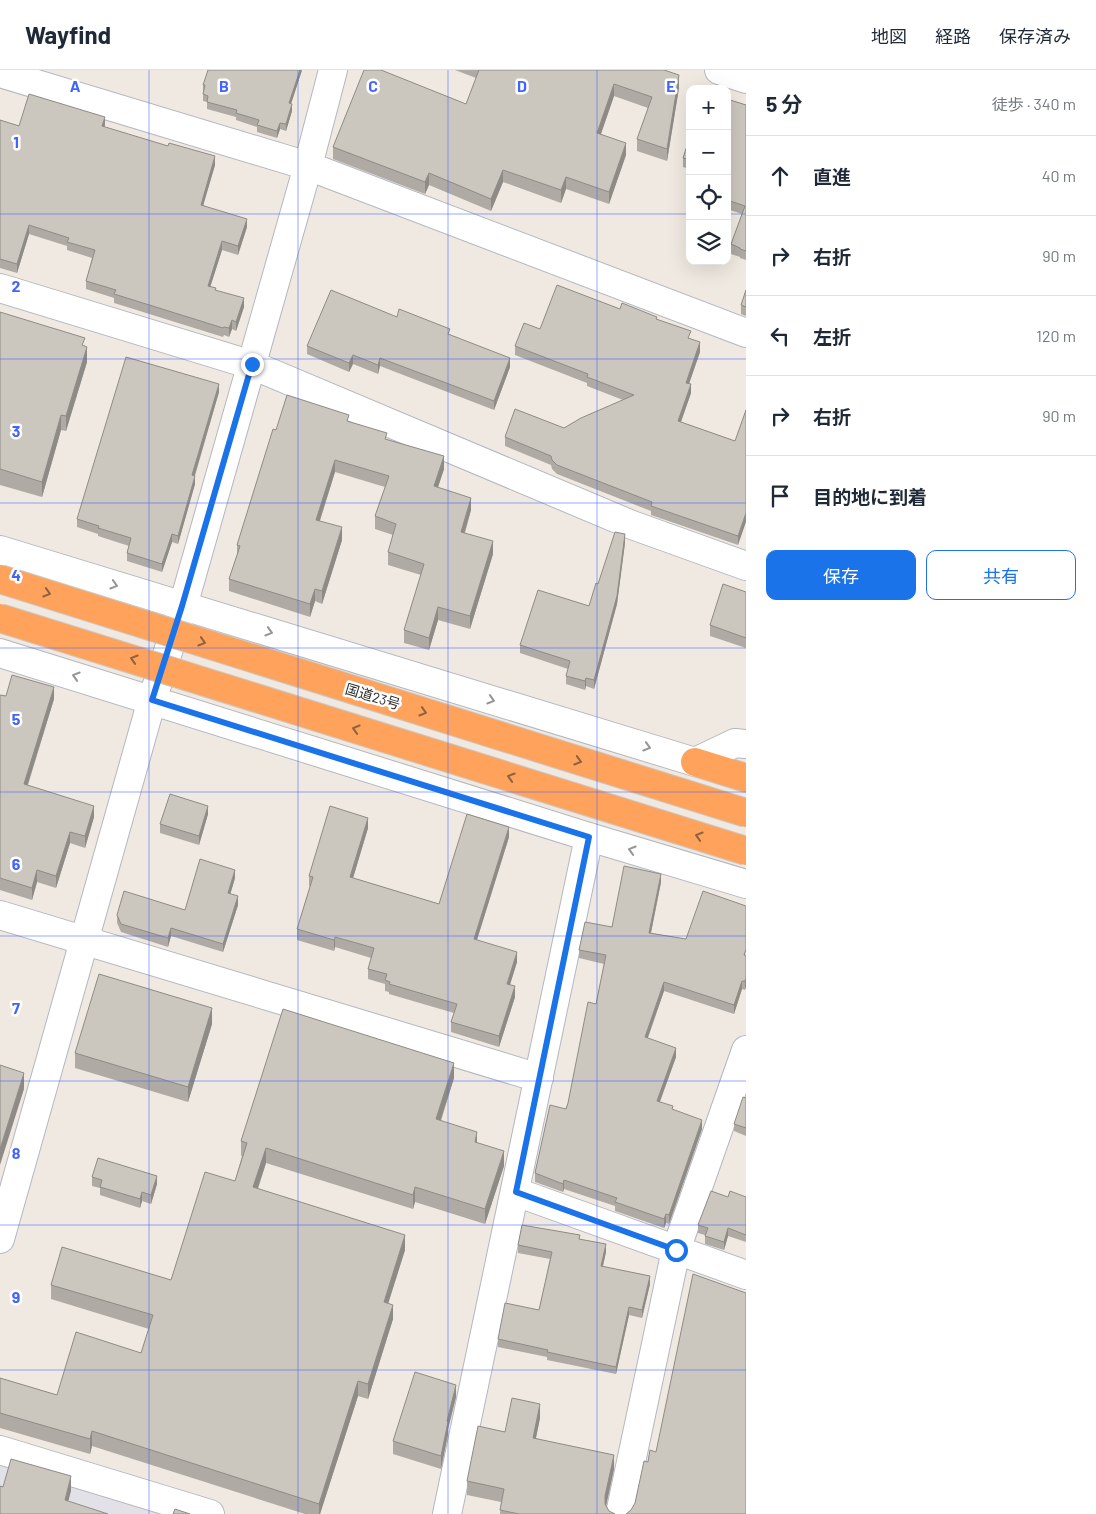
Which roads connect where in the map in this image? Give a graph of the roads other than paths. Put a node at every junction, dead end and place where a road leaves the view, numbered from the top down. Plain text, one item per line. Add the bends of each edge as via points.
1 (333, 70) edge
2 (719, 70) edge
3 (0, 73) edge
4 (746, 79) edge
5 (308, 166) junction
6 (0, 288) edge
7 (746, 333) edge
8 (252, 364) junction
9 (0, 550) edge
10 (746, 566) edge
11 (0, 579) edge
12 (182, 606) junction
13 (0, 618) edge
14 (0, 652) edge
15 (152, 700) junction
16 (746, 744) edge
17 (695, 762) junction
18 (746, 778) edge
19 (746, 814) edge
20 (589, 837) junction
21 (746, 851) edge
22 (746, 884) edge
23 (0, 915) edge
24 (83, 940) junction
25 (746, 1050) edge
26 (539, 1078) junction
27 (516, 1192) junction
28 (0, 1238) edge
29 (676, 1250) junction
30 (746, 1275) edge
31 (0, 1450) edge
32 (210, 1514) edge
33 (447, 1514) edge
34 (620, 1514) edge

1 - 5 street
2 - 4 street
3 - 5 street
5 - 7 street
5 - 8 street
6 - 8 street
8 - 10 street via 632,525
8 - 12 street
9 -> 12 street
11 -> 19 highway, 国道23号, bridge
12 - 15 street
12 -> 17 street
21 -> 13 highway, bridge
15 -> 14 street
15 - 20 street
15 - 24 street
16 - 17 street via 735,743
17 - 18 highway
22 -> 20 street
20 - 26 street
23 - 24 street
24 - 26 street
24 - 28 street
25 - 29 street
26 - 27 street
27 - 29 street
27 - 33 street
29 - 30 street
29 - 34 street
31 - 32 street

